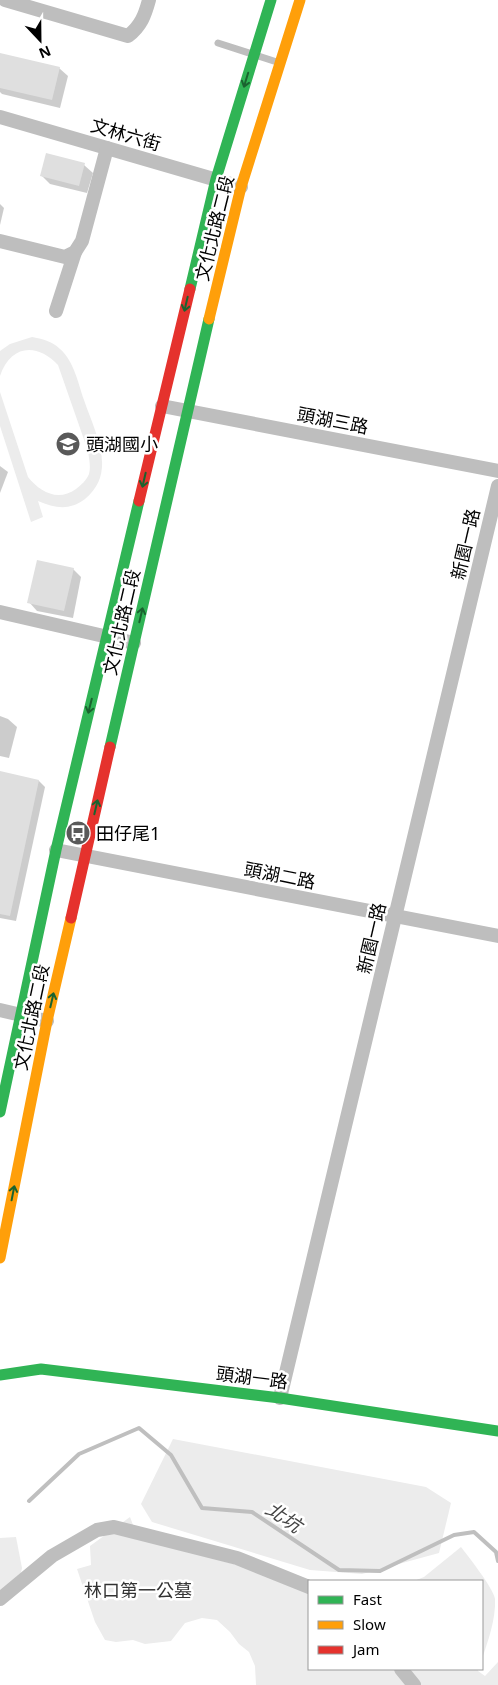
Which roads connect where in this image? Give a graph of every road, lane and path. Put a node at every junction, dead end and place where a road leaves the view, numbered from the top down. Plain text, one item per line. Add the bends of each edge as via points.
1 (5, 0) edge
2 (149, 0) edge
3 (271, 0) edge
4 (300, 0) edge
5 (218, 44) dead end
6 (254, 55) junction
7 (280, 63) junction
8 (0, 117) edge
9 (107, 148) junction
10 (216, 180) junction
11 (241, 187) junction
12 (0, 241) edge
13 (75, 252) junction
14 (56, 311) dead end
15 (162, 406) junction
16 (188, 411) junction
17 (498, 471) edge
18 (498, 486) edge
19 (0, 612) edge
20 (107, 637) junction
21 (134, 643) junction
22 (56, 850) junction
23 (85, 855) junction
24 (396, 916) junction
25 (498, 936) edge
26 (0, 1010) edge
27 (20, 1015) junction
28 (47, 1021) junction
29 (0, 1112) edge
30 (0, 1258) edge
31 (0, 1363) edge
32 (41, 1369) junction
33 (0, 1375) edge
34 (280, 1398) junction
35 (498, 1431) edge
36 (308, 1587) edge
37 (0, 1599) edge
38 (402, 1670) edge
39 (414, 1685) edge

1 - 2 street via 128,36 137,29
3 - 6 street, 文化北路二段
4 - 7 street, 文化北路二段
5 - 6 lane
6 - 7 lane
6 -> 10 street, 文化北路二段
7 - 11 street, 文化北路二段
8 - 9 street, 文林六街
9 - 10 street, 文林六街
9 - 13 street via 82,241
10 - 11 street, 文林六街
10 -> 15 street, 文化北路二段
11 - 16 street, 文化北路二段
12 - 13 street via 65,257
13 - 14 street
15 - 16 street, 頭湖三路
15 -> 20 street, 文化北路二段
16 - 17 street, 頭湖三路
21 -> 16 street, 文化北路二段
18 - 24 street, 新園一路
19 - 20 street
20 - 21 street
20 -> 22 street, 文化北路二段
23 -> 21 street, 文化北路二段
22 - 23 street, 頭湖二路
22 - 27 street, 文化北路二段
23 - 24 street, 頭湖二路
28 -> 23 street, 文化北路二段
24 - 25 street, 頭湖二路
24 - 34 street, 新園一路
26 - 27 street
27 - 28 street
27 - 29 street, 文化北路二段
30 -> 28 street, 文化北路二段
31 - 32 street
32 - 33 street, 頭湖一路
32 - 34 street, 頭湖一路
34 - 35 street, 頭湖一路
36 - 37 street via 237,1558 114,1527 97,1530 52,1556
38 - 39 street

